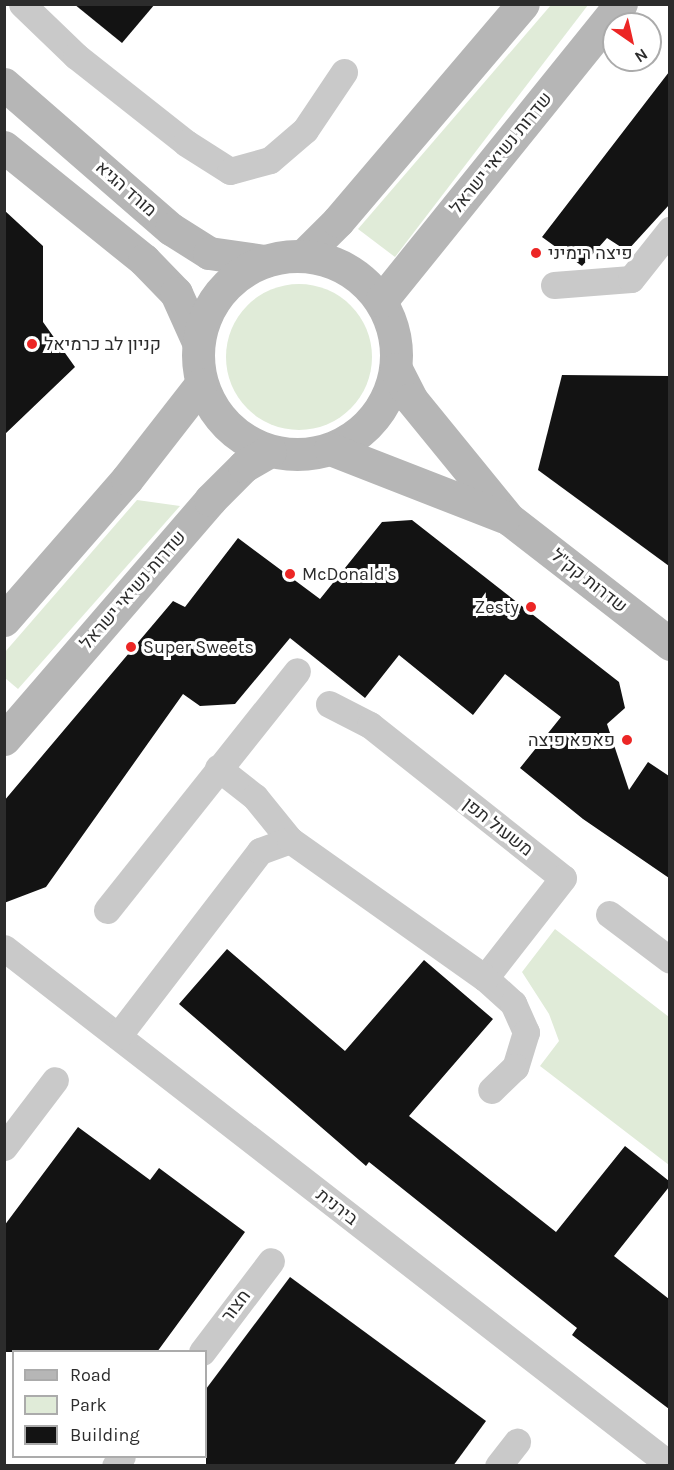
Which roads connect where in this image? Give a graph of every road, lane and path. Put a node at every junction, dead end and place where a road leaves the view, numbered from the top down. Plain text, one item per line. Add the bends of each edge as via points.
1 (22, 4) edge
2 (523, 4) edge
3 (621, 4) edge
4 (344, 72) dead end
5 (4, 84) edge
6 (4, 147) edge
7 (669, 230) edge
8 (304, 255) junction
9 (264, 261) junction
10 (554, 285) dead end
11 (381, 301) junction
12 (198, 342) junction
13 (396, 369) junction
14 (201, 384) junction
15 (330, 448) junction
16 (270, 451) junction
17 (508, 519) junction
18 (4, 620) edge
19 (669, 644) edge
20 (297, 671) dead end
21 (329, 704) dead end
22 (4, 739) edge
23 (218, 768) junction
24 (290, 840) junction
25 (107, 910) dead end
26 (609, 914) dead end
27 (4, 948) edge
28 (669, 960) edge
29 (485, 978) junction
30 (118, 1036) junction
31 (55, 1080) dead end
32 (491, 1090) dead end
33 (4, 1147) edge
34 (271, 1261) dead end
35 (204, 1350) edge
36 (517, 1442) dead end
37 (669, 1465) edge
38 (498, 1466) edge

1 - 4 street via 76,56 186,143 230,171 270,160 305,130
2 - 8 main road via 339,221
3 - 11 main road, שדרות נשיאי ישראל
5 - 9 main road, מורד הגיא via 171,229 209,253
6 - 12 main road via 144,260 176,292
7 - 10 street via 631,279
8 - 9 main road
8 - 11 main road via 348,269 367,283
9 - 12 main road via 244,270 213,301
11 - 13 main road via 392,322 397,345
12 - 14 main road
13 - 15 main road via 390,392 378,412 357,434
13 - 17 main road via 411,399
14 - 16 main road via 212,408 227,427
14 - 18 main road via 127,479
15 - 16 main road via 300,454
15 - 17 main road
16 - 22 main road, שדרות נשיאי ישראל via 244,466 210,500
17 - 19 main road, שדרות קק"ל
20 - 23 street
21 - 29 street, משעול תפן via 370,726 563,878
23 - 24 street via 255,797
23 - 25 street
24 - 29 street
24 - 30 street via 260,852
26 - 28 street
27 - 30 street, בירנית
29 - 32 street via 513,1003 526,1032 515,1067
30 - 37 street, בירנית
31 - 33 street
34 - 35 street, חצור
36 - 38 street

